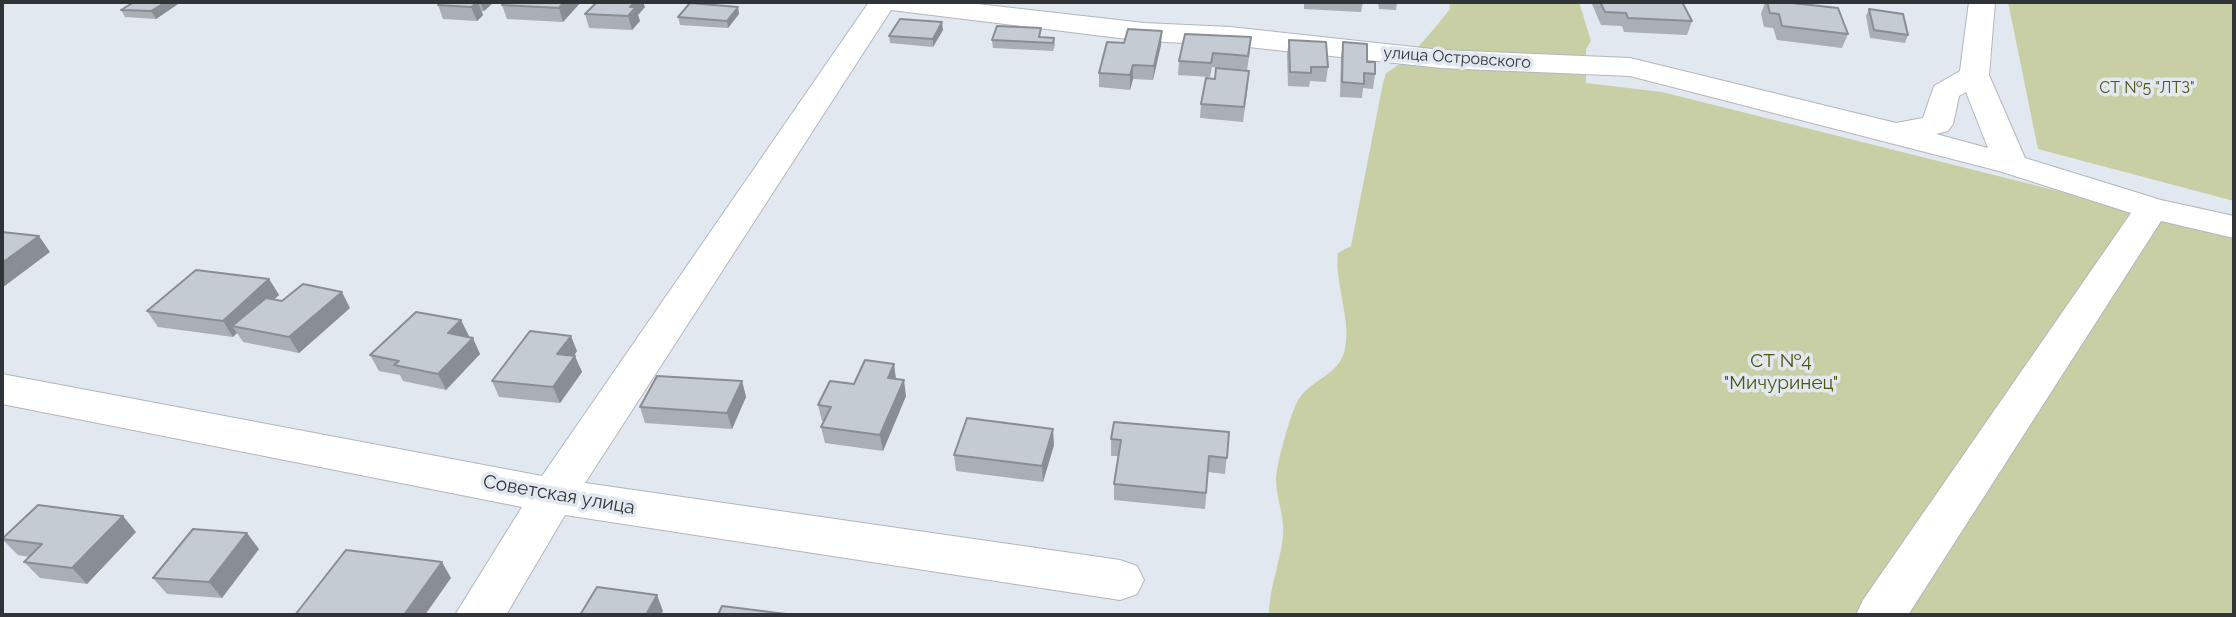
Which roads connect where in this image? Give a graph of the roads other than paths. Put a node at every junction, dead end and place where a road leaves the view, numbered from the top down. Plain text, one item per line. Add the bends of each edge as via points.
1 (881, 2) edge
2 (893, 2) edge
3 (1982, 2) edge
4 (1974, 75) junction
5 (1896, 133) junction
6 (2011, 164) junction
7 (2152, 208) junction
8 (2234, 227) edge
9 (2, 388) edge
10 (553, 496) junction
11 (1120, 580) dead end
12 (480, 615) edge
13 (1881, 615) edge

1 - 10 street
2 - 5 street, улица Островского via 1144,32 1230,36 1441,59 1630,67
3 - 4 street
4 - 5 street via 1945,92 1937,124
4 - 6 street
5 - 6 street, улица Островского
6 - 7 street, улица Островского
7 - 8 street, улица Островского
7 - 13 street
9 - 10 street, Советская улица
10 - 11 street, Советская улица
10 - 12 street

